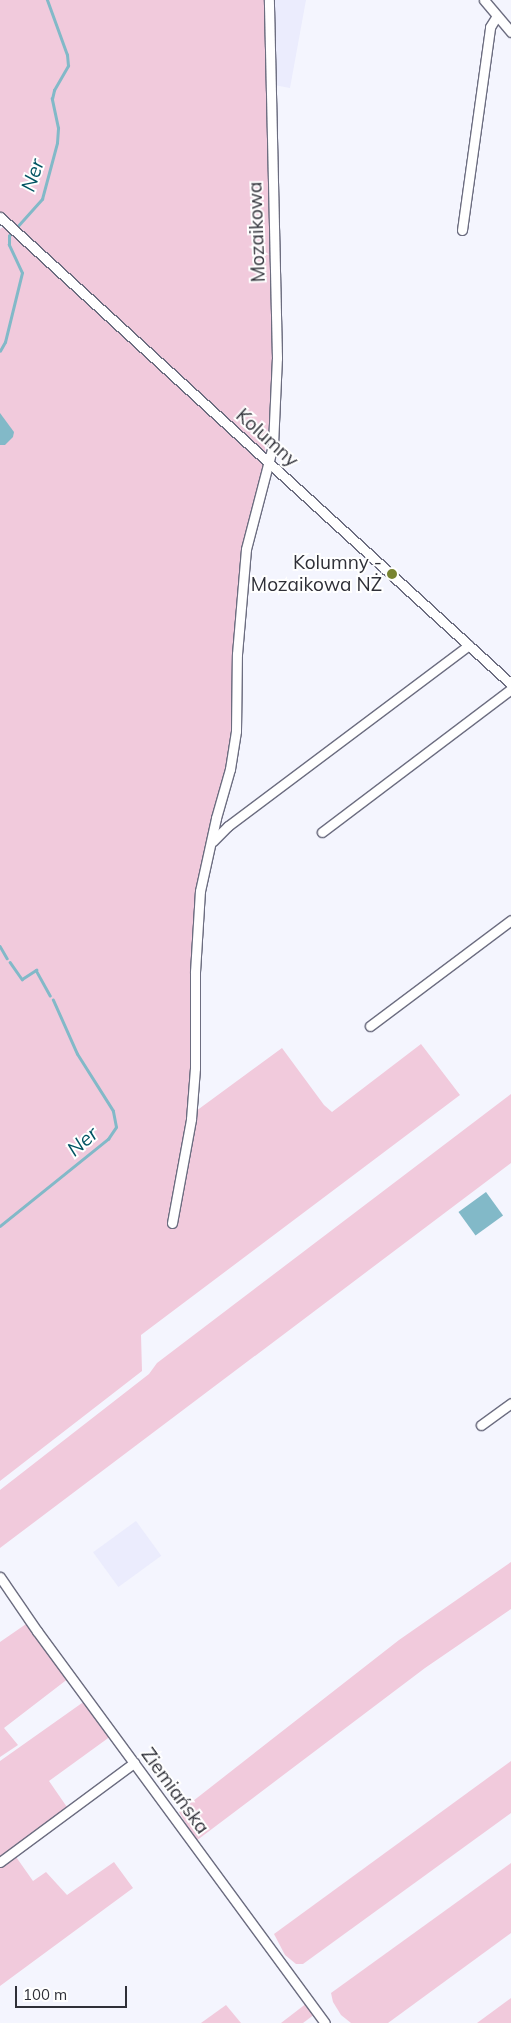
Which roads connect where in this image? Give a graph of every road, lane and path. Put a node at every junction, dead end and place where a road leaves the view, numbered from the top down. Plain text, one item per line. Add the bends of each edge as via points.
1 (269, 0) edge
2 (484, 0) edge
3 (497, 16) junction
4 (511, 32) edge
5 (0, 217) edge
6 (462, 230) dead end
7 (269, 461) junction
8 (469, 645) junction
9 (511, 684) edge
10 (511, 689) edge
11 (322, 832) dead end
12 (212, 842) junction
13 (511, 920) edge
14 (370, 1026) dead end
15 (172, 1223) dead end
16 (511, 1403) edge
17 (481, 1425) dead end
18 (0, 1578) edge
19 (134, 1763) junction
20 (0, 1862) edge
21 (325, 2023) edge

1 - 7 street, Mozaikowa via 277,358 273,445
2 - 3 street
3 - 4 street
3 - 6 street via 490,28
5 - 7 street, Kolumny
7 - 8 street, Kolumny
7 - 12 street, Mozaikowa via 246,550 237,654 236,731
8 - 9 street, Kolumny
8 - 12 street via 228,826
10 - 11 street
12 - 15 street, Mozaikowa via 199,899 191,1119
13 - 14 street
16 - 17 street
18 - 19 street, Ziemiańska
19 - 20 street
19 - 21 street, Ziemiańska

